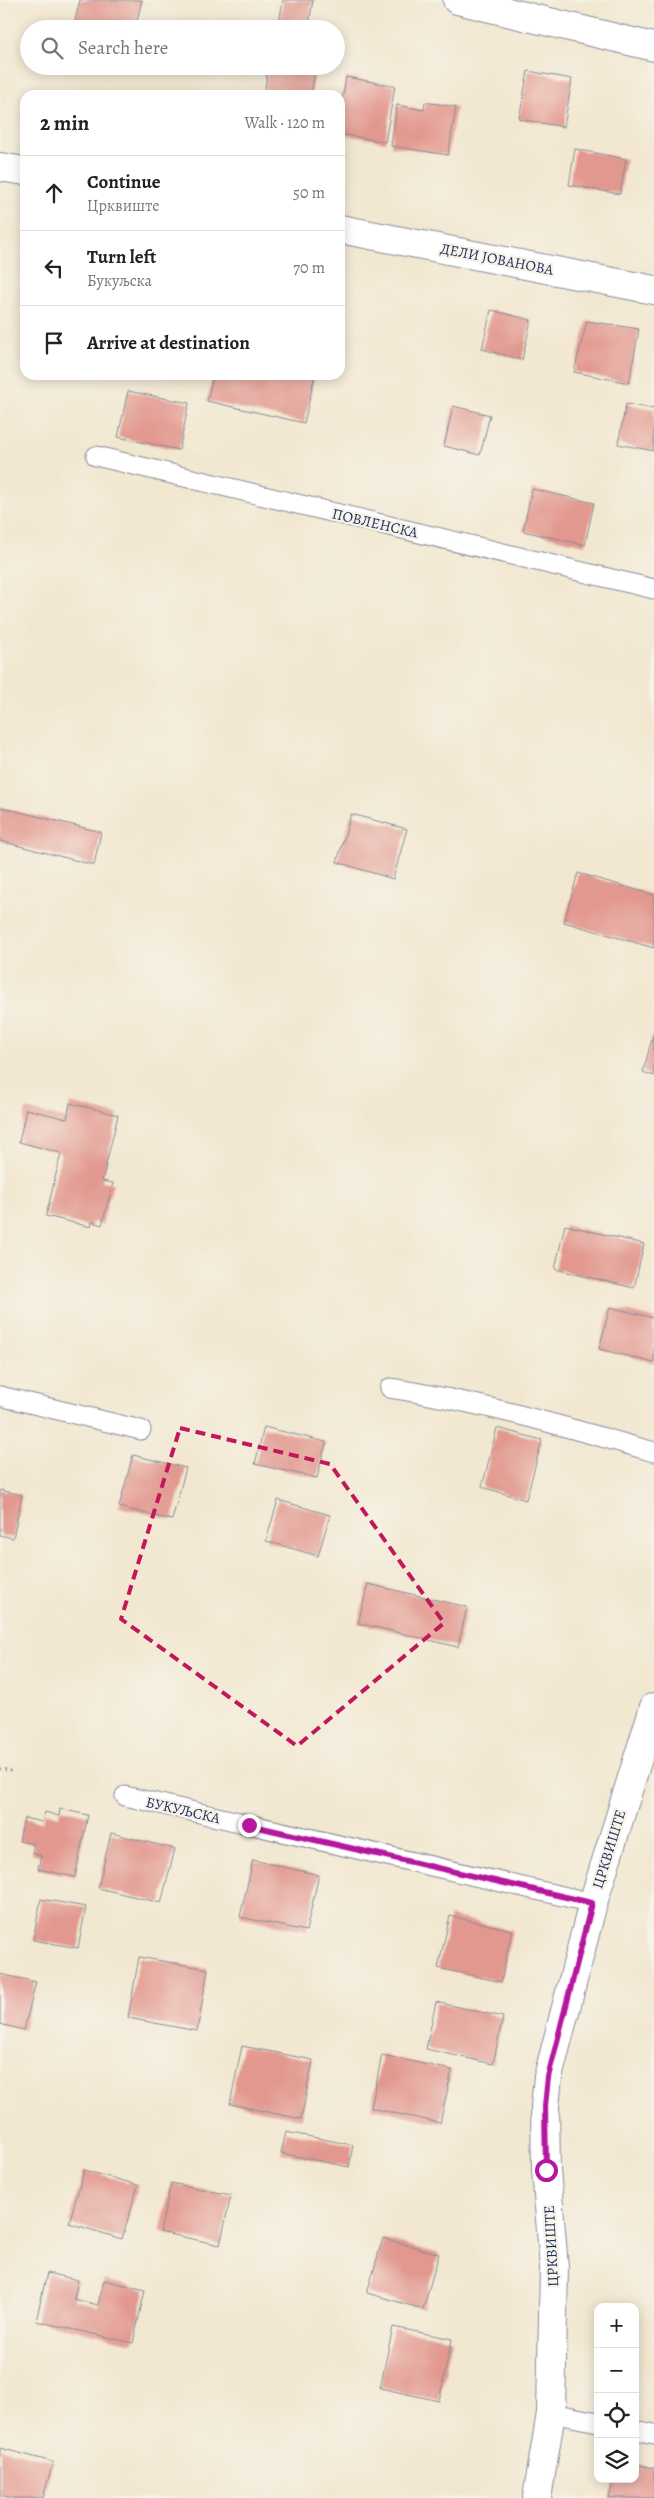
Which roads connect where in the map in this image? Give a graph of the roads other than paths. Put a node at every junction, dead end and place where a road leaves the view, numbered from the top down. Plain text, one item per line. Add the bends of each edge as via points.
1 (457, 0) edge
2 (654, 47) edge
3 (0, 167) edge
4 (20, 170) edge
5 (345, 230) edge
6 (654, 290) edge
7 (96, 456) dead end
8 (654, 589) edge
9 (390, 1388) dead end
10 (0, 1396) edge
11 (141, 1430) dead end
12 (654, 1452) edge
13 (654, 1707) edge
14 (125, 1796) dead end
15 (592, 1903) junction
16 (551, 2413) junction
17 (594, 2421) edge
18 (639, 2431) edge
19 (654, 2434) edge
20 (537, 2498) edge

1 - 2 street
3 - 4 street
5 - 6 street, ДЕЛИ ЈОВАНОВА
7 - 8 lane, ПОВЛЕНСКА
9 - 12 lane via 538,1419
10 - 11 lane
13 - 15 street, ЦРКВИШТЕ
14 - 15 lane, БУКУЉСКА
15 - 16 street, ЦРКВИШТЕ via 556,2038 545,2106 546,2170 554,2267
16 - 17 lane
16 - 20 street, ЦРКВИШТЕ
18 - 19 lane

